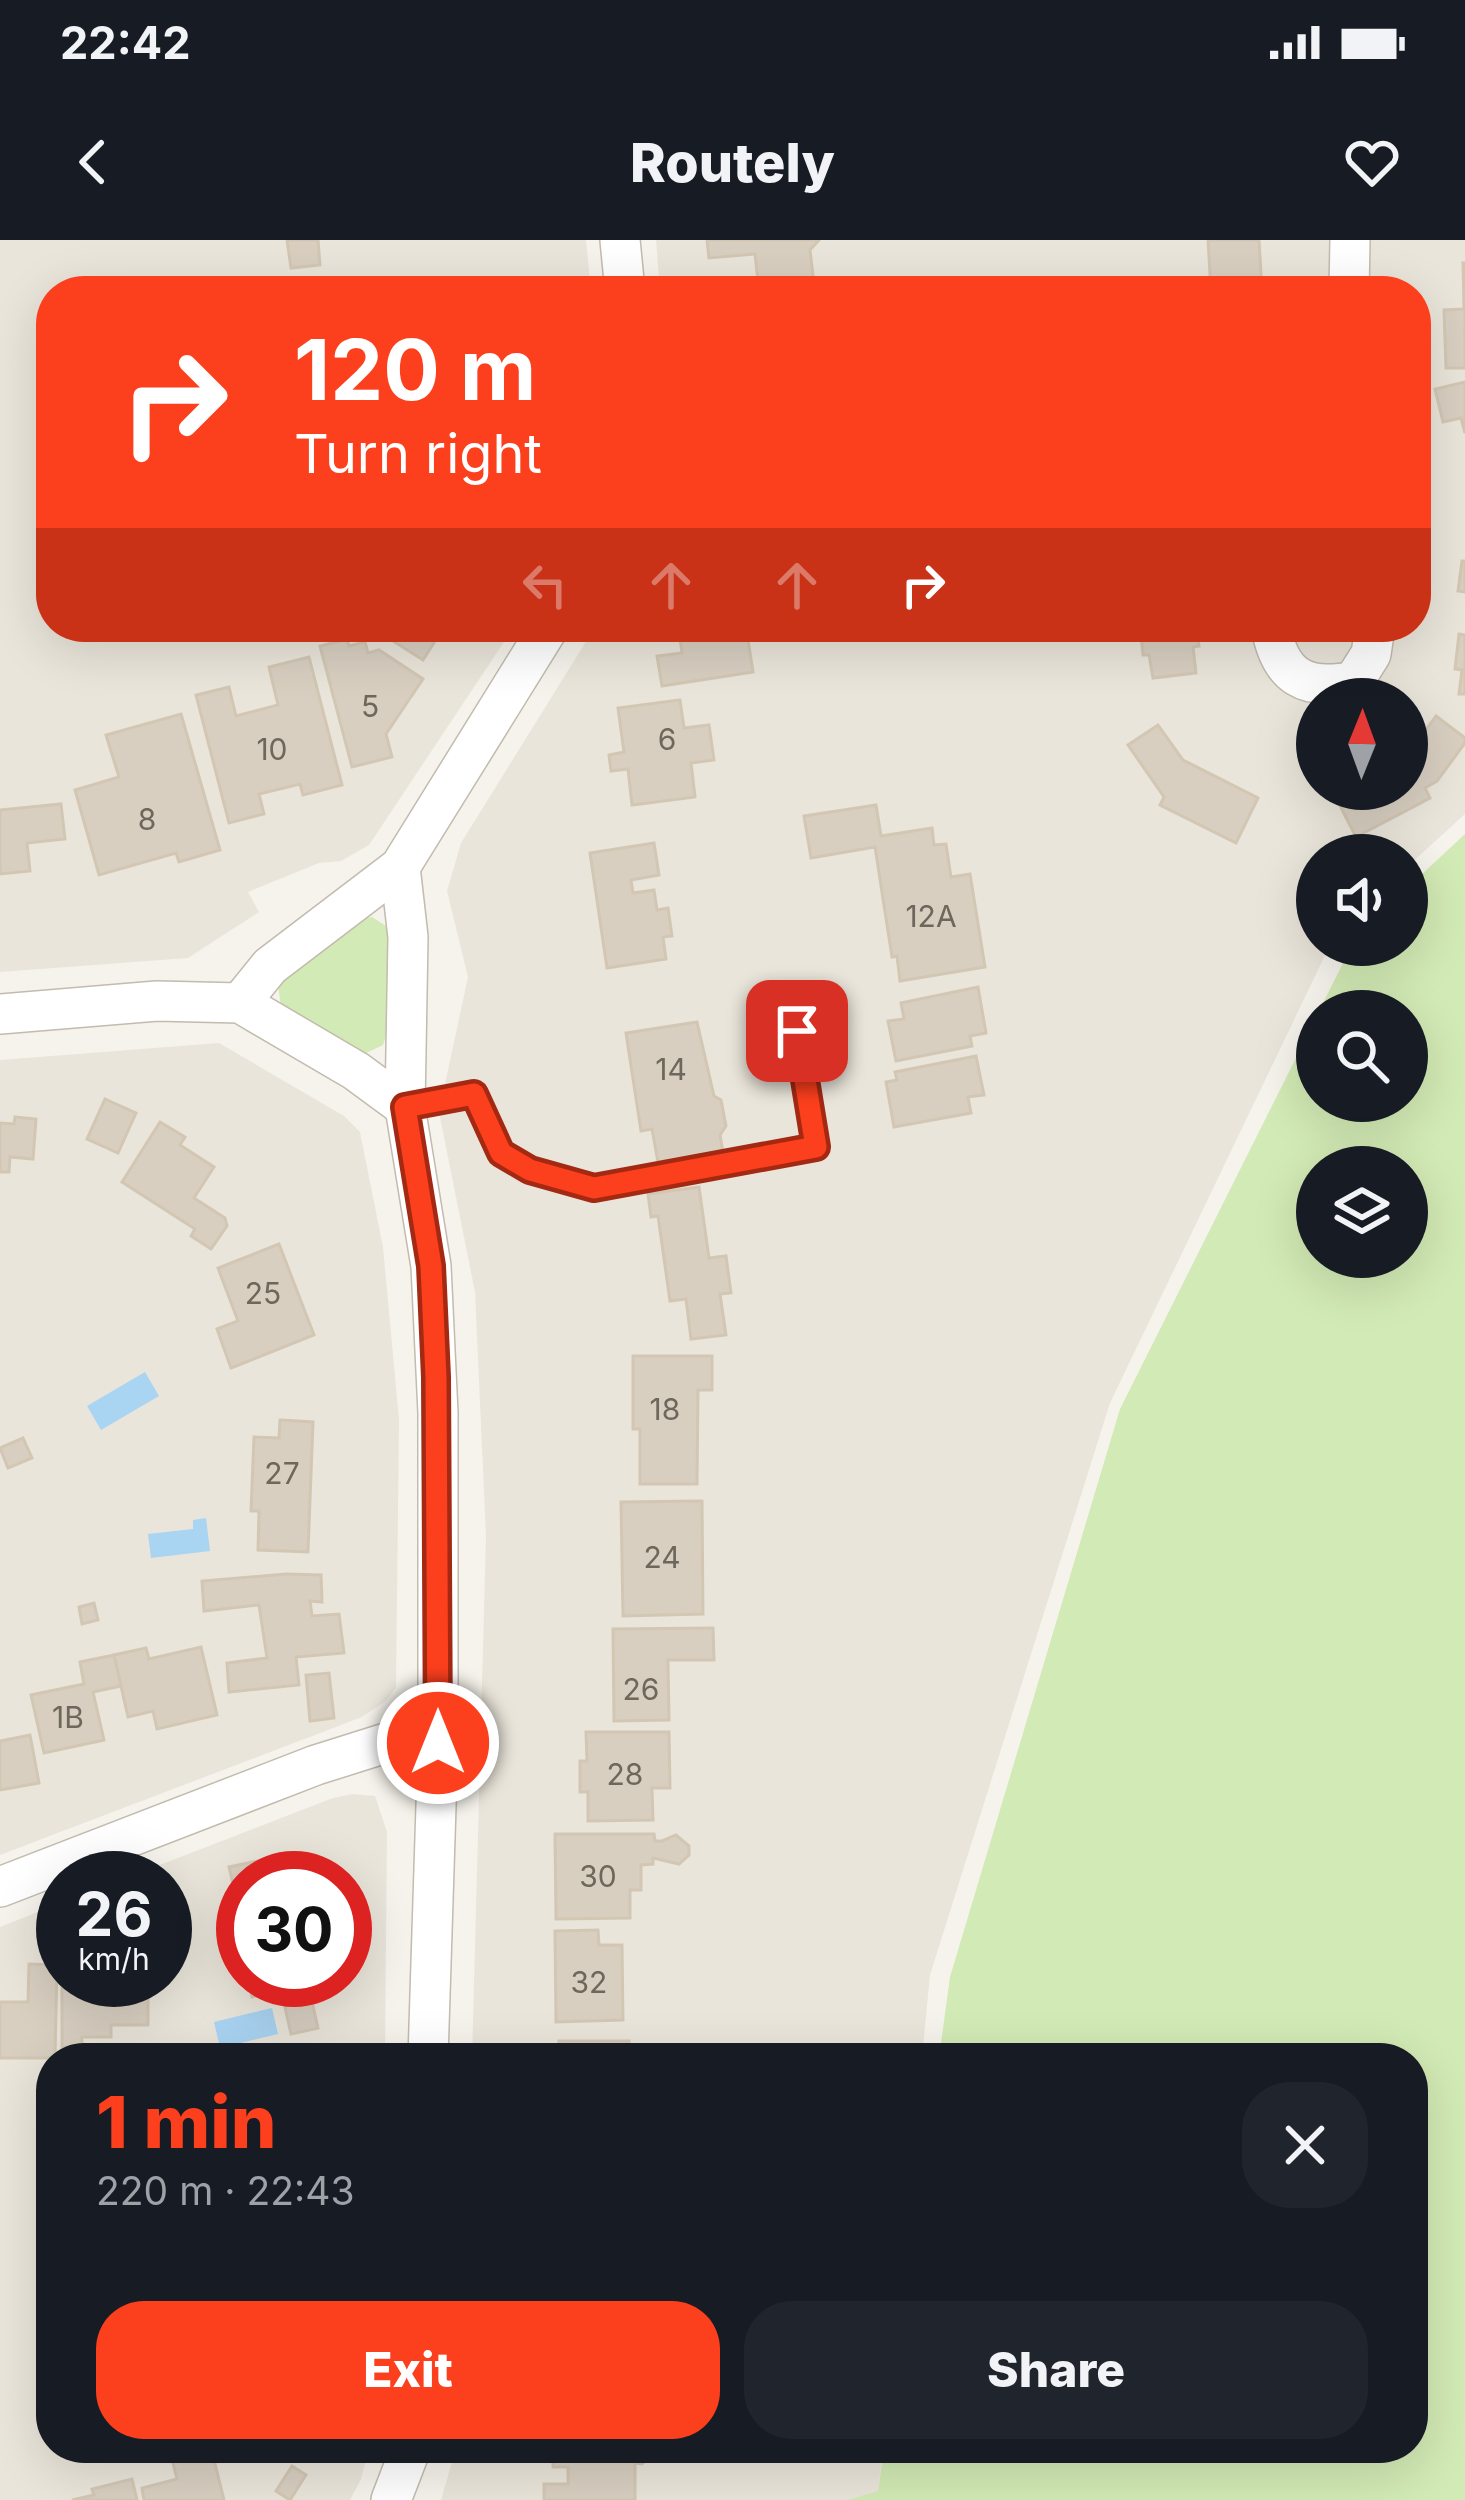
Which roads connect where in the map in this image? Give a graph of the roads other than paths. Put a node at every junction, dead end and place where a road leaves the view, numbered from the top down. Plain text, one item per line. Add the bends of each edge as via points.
1 (620, 240) edge
2 (1350, 240) edge
3 (624, 276) edge
4 (1349, 276) edge
5 (540, 642) edge
6 (1274, 642) edge
7 (1373, 642) edge
8 (400, 867) junction
9 (240, 1003) junction
10 (0, 1014) edge
11 (797, 1031) dead end
12 (405, 1107) junction
13 (438, 1743) junction
14 (0, 1887) edge
15 (428, 2043) edge
16 (405, 2463) edge
17 (391, 2500) edge

1 - 3 street
2 - 4 street
5 - 8 street
6 - 7 street via 1296,675 1324,687 1354,681
8 - 9 street via 270,967
8 - 12 street
9 - 10 street
9 - 12 street
11 - 12 lane via 816,1147 594,1188 501,1153 474,1094
12 - 13 street via 431,1266
13 - 14 street via 389,1742 316,1765
13 - 15 street
16 - 17 street

